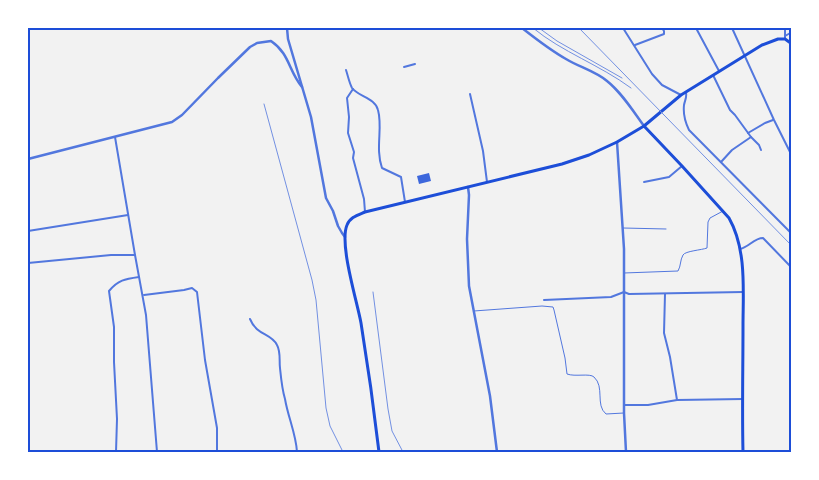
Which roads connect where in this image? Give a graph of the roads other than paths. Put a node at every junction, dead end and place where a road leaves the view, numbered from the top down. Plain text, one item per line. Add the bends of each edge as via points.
1 (287, 28) edge
2 (522, 28) edge
3 (623, 28) edge
4 (662, 28) edge
5 (696, 28) edge
6 (732, 28) edge
7 (785, 28) edge
8 (792, 32) edge
9 (785, 38) junction
10 (792, 44) edge
11 (634, 46) junction
12 (745, 55) junction
13 (415, 64) dead end
14 (404, 67) dead end
15 (346, 70) dead end
16 (719, 71) junction
17 (713, 75) junction
18 (302, 87) junction
19 (353, 89) junction
20 (686, 92) junction
21 (470, 94) dead end
22 (681, 95) junction
23 (774, 120) junction
24 (644, 126) junction
25 (748, 133) junction
26 (115, 136) junction
27 (751, 137) junction
28 (617, 142) junction
29 (761, 150) dead end
30 (792, 156) edge
31 (28, 159) edge
32 (721, 162) junction
33 (682, 166) junction
34 (488, 182) junction
35 (644, 182) dead end
36 (468, 187) junction
37 (405, 202) junction
38 (723, 211) junction
39 (365, 212) junction
40 (128, 216) junction
41 (622, 228) junction
42 (666, 229) dead end
43 (28, 231) edge
44 (792, 234) edge
45 (345, 237) junction
46 (740, 249) junction
47 (135, 255) junction
48 (28, 263) edge
49 (792, 268) edge
50 (624, 274) junction
51 (139, 277) junction
52 (624, 292) junction
53 (743, 292) junction
54 (666, 293) junction
55 (143, 295) junction
56 (544, 300) dead end
57 (473, 311) junction
58 (250, 319) dead end
59 (743, 399) junction
60 (677, 400) junction
61 (624, 405) junction
62 (624, 412) junction
63 (116, 452) edge
64 (157, 452) edge
65 (217, 452) edge
66 (297, 452) edge
67 (379, 452) edge
68 (497, 452) edge
69 (626, 452) edge
70 (743, 452) edge

1 - 18 street
2 - 24 street via 542,44 609,82
3 - 11 street
4 - 11 street via 664,34
5 - 16 street
6 - 12 street
7 - 9 street
8 - 9 street
9 - 10 main road
9 - 12 main road via 773,40
11 - 22 street via 662,85
12 - 16 main road
12 - 23 street
13 - 14 street
15 - 19 street
16 - 17 main road
17 - 20 main road
17 - 25 street via 730,110
18 - 26 street via 280,47 271,41 257,43 172,122
18 - 45 street via 326,198
19 - 37 street via 376,105 379,161 382,168 401,177
19 - 39 street via 346,98 348,133
20 - 22 main road
20 - 32 street via 684,111 689,130
21 - 34 street
22 - 24 main road
23 - 25 street
23 - 30 street
24 - 28 main road
24 - 33 main road
25 - 27 street
26 - 31 street
26 - 40 street
27 - 29 street
27 - 32 street
28 - 34 main road via 562,164
28 - 41 street
32 - 44 street
33 - 35 street via 669,177
33 - 38 main road
34 - 36 main road
36 - 37 main road
36 - 57 street via 467,259
37 - 39 main road
38 - 46 main road via 733,226
38 - 50 lane via 708,222 707,248 686,253 678,271
39 - 45 main road via 350,220
40 - 43 street
40 - 47 street
41 - 42 lane
41 - 50 street
45 - 67 main road
46 - 49 street via 763,238
46 - 53 main road
47 - 48 street
47 - 51 street
50 - 52 street
51 - 55 street
51 - 63 street via 122,280 109,291 114,327
52 - 54 street
52 - 56 street via 611,297
52 - 61 street
53 - 54 street
53 - 59 main road
54 - 60 street via 664,333
55 - 64 street
55 - 65 street via 192,288 197,292 217,428
57 - 62 lane via 552,307 567,374 594,377 598,382 602,411 606,414
57 - 68 street
58 - 66 street via 252,326 276,342 279,349 285,401
59 - 60 street
59 - 70 main road
60 - 61 street
61 - 62 street
62 - 69 street

